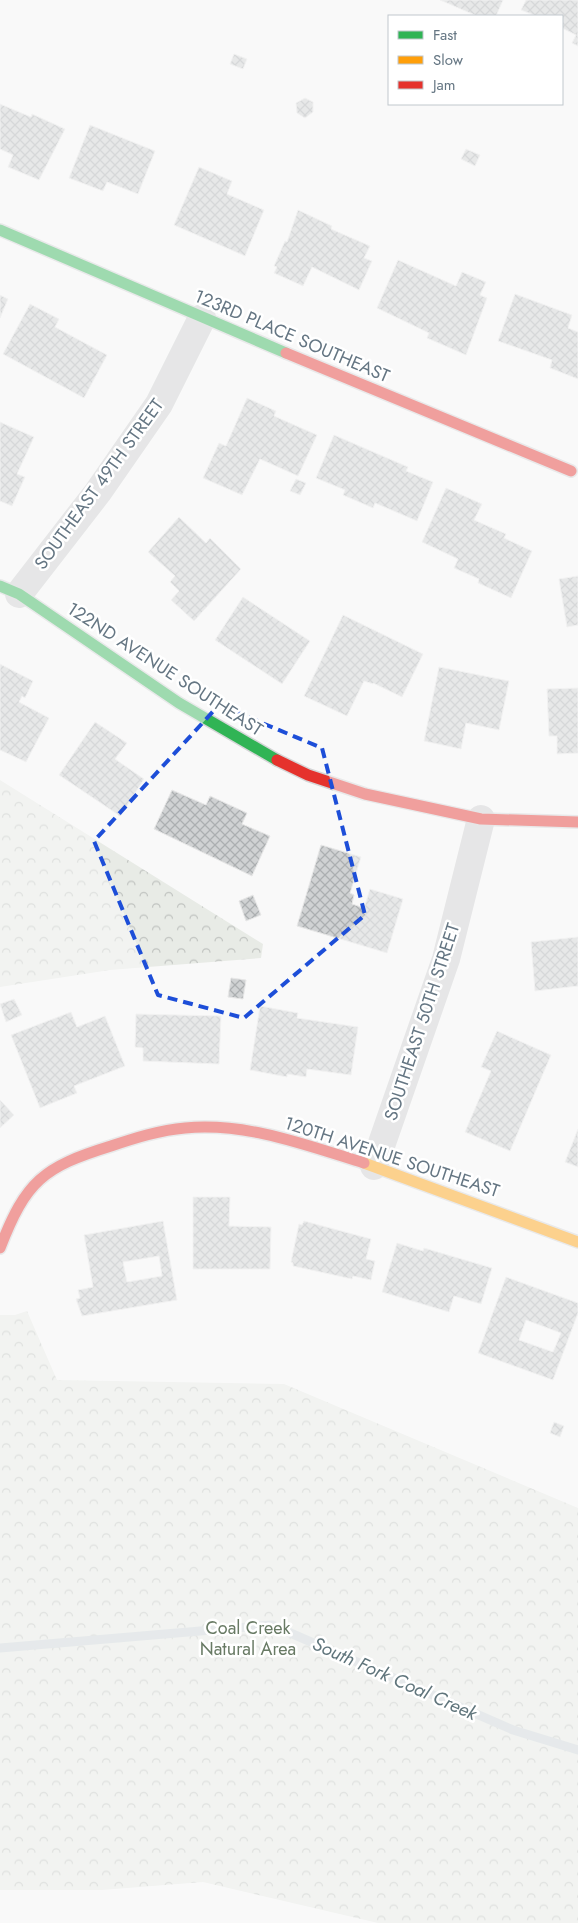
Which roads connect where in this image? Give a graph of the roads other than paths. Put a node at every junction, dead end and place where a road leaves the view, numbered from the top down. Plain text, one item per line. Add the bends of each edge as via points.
1 (0, 230) edge
2 (202, 318) junction
3 (571, 471) dead end
4 (9, 590) edge
5 (481, 819) junction
6 (578, 822) edge
7 (374, 1166) junction
8 (578, 1242) edge
9 (0, 1248) edge

1 - 2 street, 123RD PLACE SOUTHEAST
2 - 3 street, 123RD PLACE SOUTHEAST
2 - 4 street, SOUTHEAST 49TH STREET via 158,404 98,492
4 - 5 street, 122ND AVENUE SOUTHEAST via 179,703 257,750 308,775 365,794
5 - 6 street, 122ND AVENUE SOUTHEAST
5 - 7 street, SOUTHEAST 50TH STREET via 446,959
7 - 8 street, 120TH AVENUE SOUTHEAST
7 - 9 street, 120TH AVENUE SOUTHEAST via 240,1129 194,1127 150,1134 95,1151 55,1168 31,1187 12,1218

